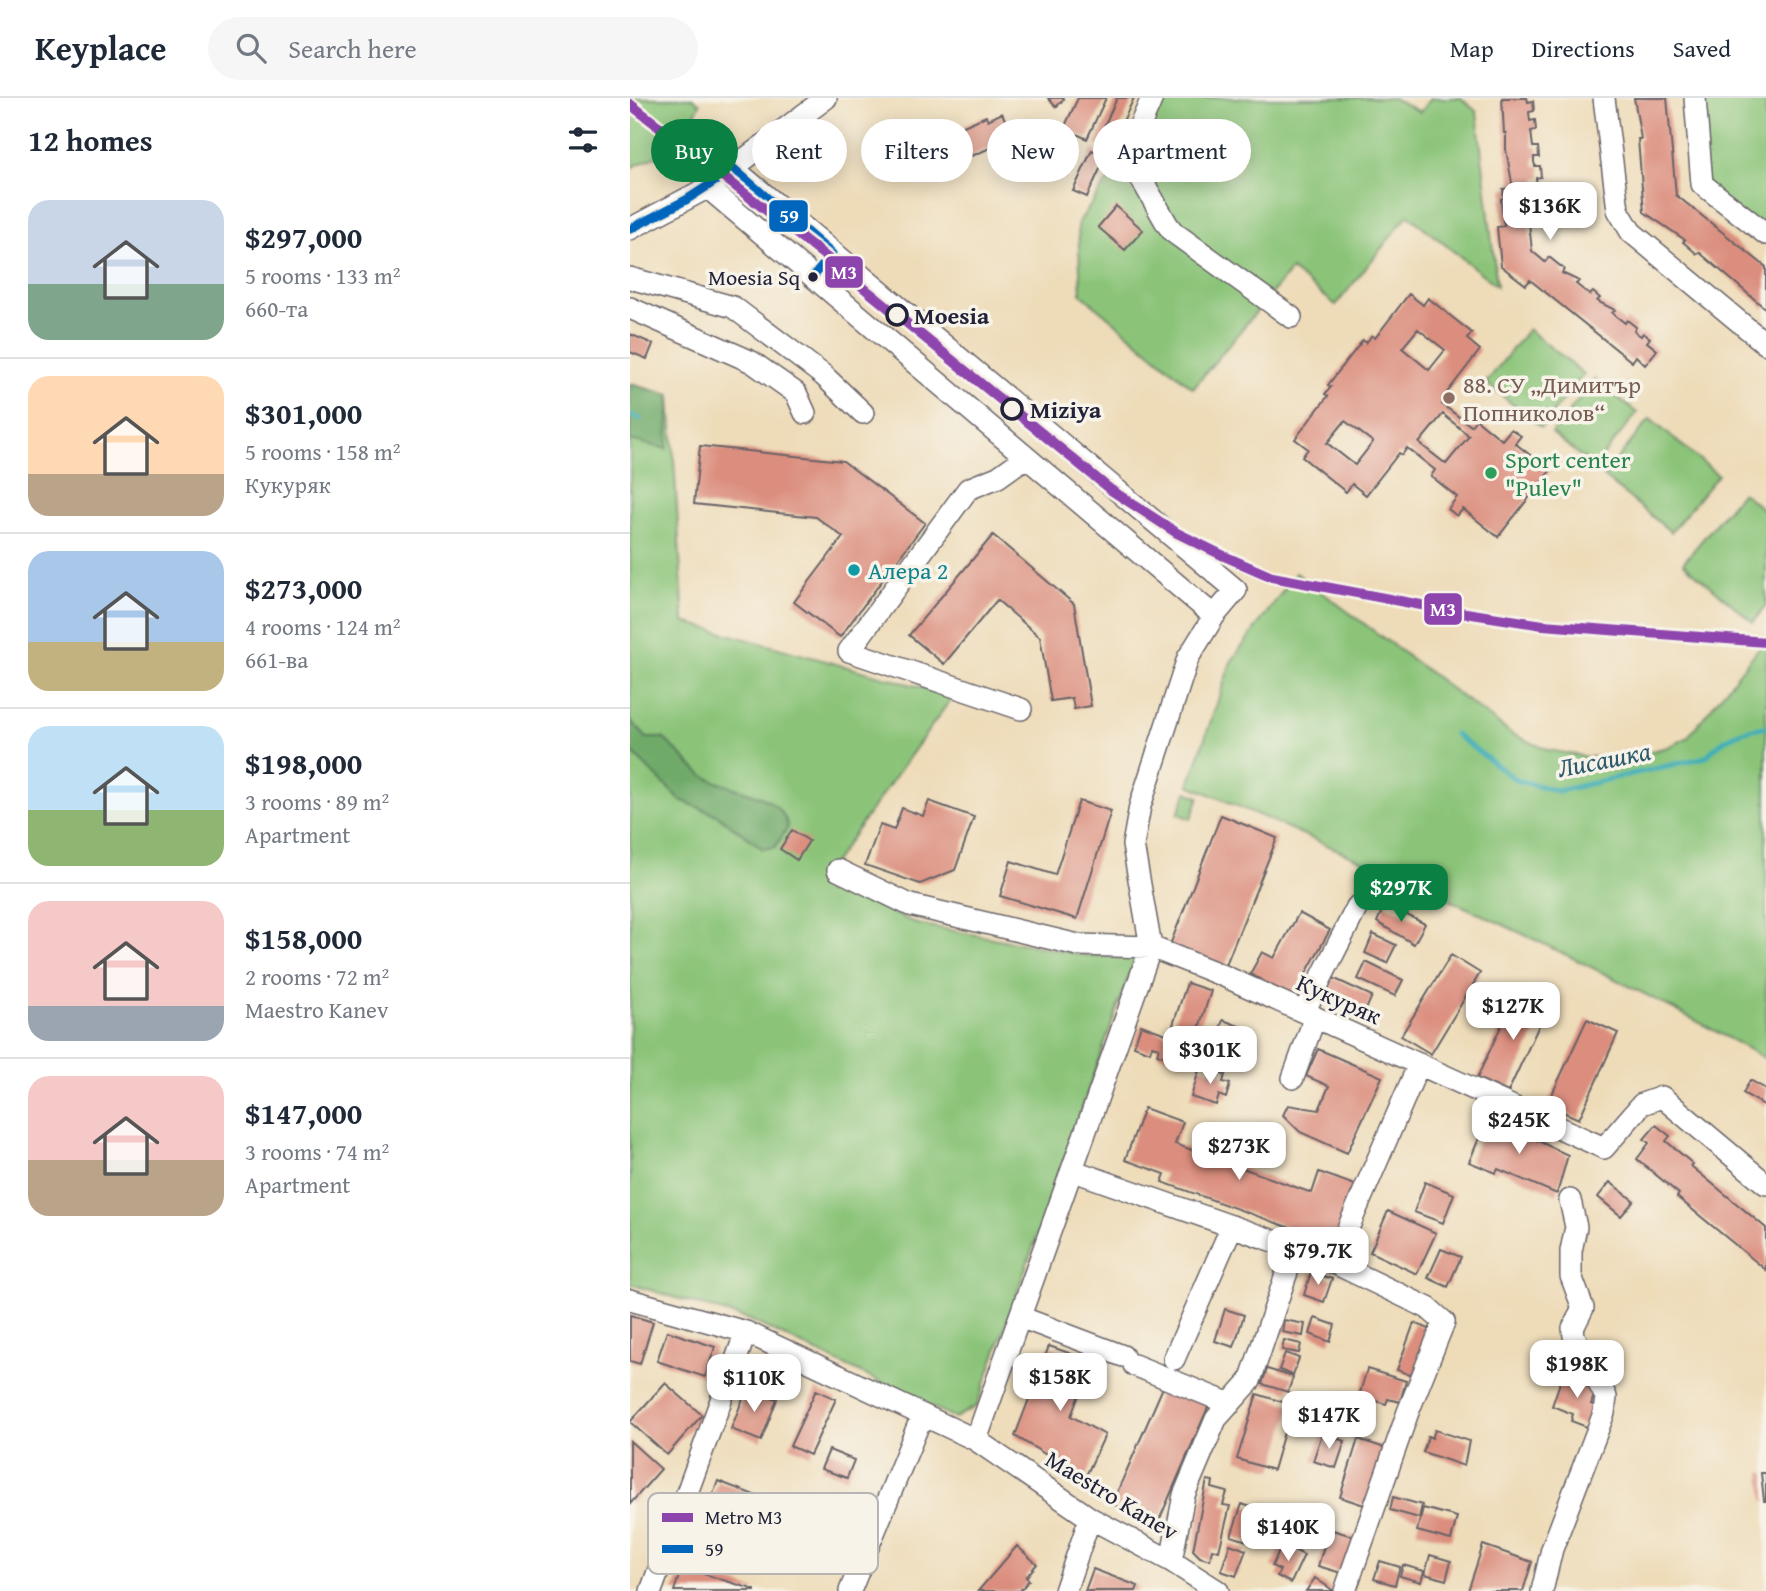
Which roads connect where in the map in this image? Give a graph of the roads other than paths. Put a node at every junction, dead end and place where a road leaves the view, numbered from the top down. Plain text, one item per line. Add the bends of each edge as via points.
1 (826, 98) edge
2 (1152, 98) edge
3 (1604, 98) edge
4 (1695, 98) edge
5 (738, 166) edge
6 (738, 172) edge
7 (715, 182) edge
8 (708, 187) junction
9 (630, 229) edge
10 (1766, 234) edge
11 (832, 254) junction
12 (813, 277) junction
13 (630, 278) edge
14 (630, 308) edge
15 (1291, 317) dead end
16 (1766, 344) edge
17 (805, 413) dead end
18 (863, 413) dead end
19 (1026, 457) junction
20 (1214, 616) junction
21 (1021, 709) dead end
22 (838, 870) dead end
23 (1357, 907) dead end
24 (1151, 947) junction
25 (1309, 1015) junction
26 (1419, 1064) junction
27 (1293, 1078) dead end
28 (1074, 1171) junction
29 (1766, 1184) edge
30 (1570, 1200) dead end
31 (1232, 1226) junction
32 (1300, 1251) junction
33 (1328, 1260) junction
34 (630, 1300) edge
35 (1020, 1317) junction
36 (746, 1332) junction
37 (1174, 1359) dead end
38 (1230, 1404) junction
39 (922, 1416) junction
40 (976, 1440) junction
41 (687, 1493) edge
42 (1090, 1518) junction
43 (878, 1523) edge
44 (1171, 1561) junction
45 (657, 1574) edge
46 (857, 1574) edge
47 (651, 1591) edge
48 (850, 1591) edge
49 (1065, 1591) edge
50 (1218, 1591) edge
51 (1345, 1591) edge
52 (1542, 1591) edge

1 - 5 street
2 - 15 street via 1129,152 1167,224
3 - 16 street via 1618,210 1631,232
4 - 10 street via 1703,184
6 - 11 street
7 - 8 street
8 - 9 street
8 - 12 street
11 - 12 street
11 - 20 street via 1236,590
12 - 19 street
13 - 18 street via 733,307 823,375
14 - 17 street via 752,362 796,393
19 - 20 street
19 - 21 street via 998,477 968,489 849,651
20 - 24 street via 1188,658 1140,806 1133,845
22 - 24 street, Кукуряк via 910,905 1078,945
23 - 25 street
24 - 25 street, Кукуряк
24 - 28 street
25 - 26 street, Кукуряк
25 - 27 street
26 - 29 street, Кукуряк via 1604,1148 1642,1104 1662,1097
26 - 33 street via 1346,1233
28 - 31 street
28 - 35 street
30 - 52 street via 1576,1227 1570,1251 1571,1276 1583,1308 1574,1336 1606,1397 1552,1549
31 - 32 street
31 - 37 street
32 - 33 street
32 - 38 street via 1289,1266 1250,1381
33 - 51 street via 1417,1302 1444,1322
34 - 36 street, Maestro Kanev
35 - 38 street
35 - 40 street
36 - 39 street, Maestro Kanev
36 - 41 street
38 - 44 street via 1216,1419 1184,1495
39 - 40 street, Maestro Kanev
39 - 43 street
40 - 42 street, Maestro Kanev
42 - 44 street, Maestro Kanev
42 - 49 street
44 - 50 street, Maestro Kanev
45 - 47 street
46 - 48 street

